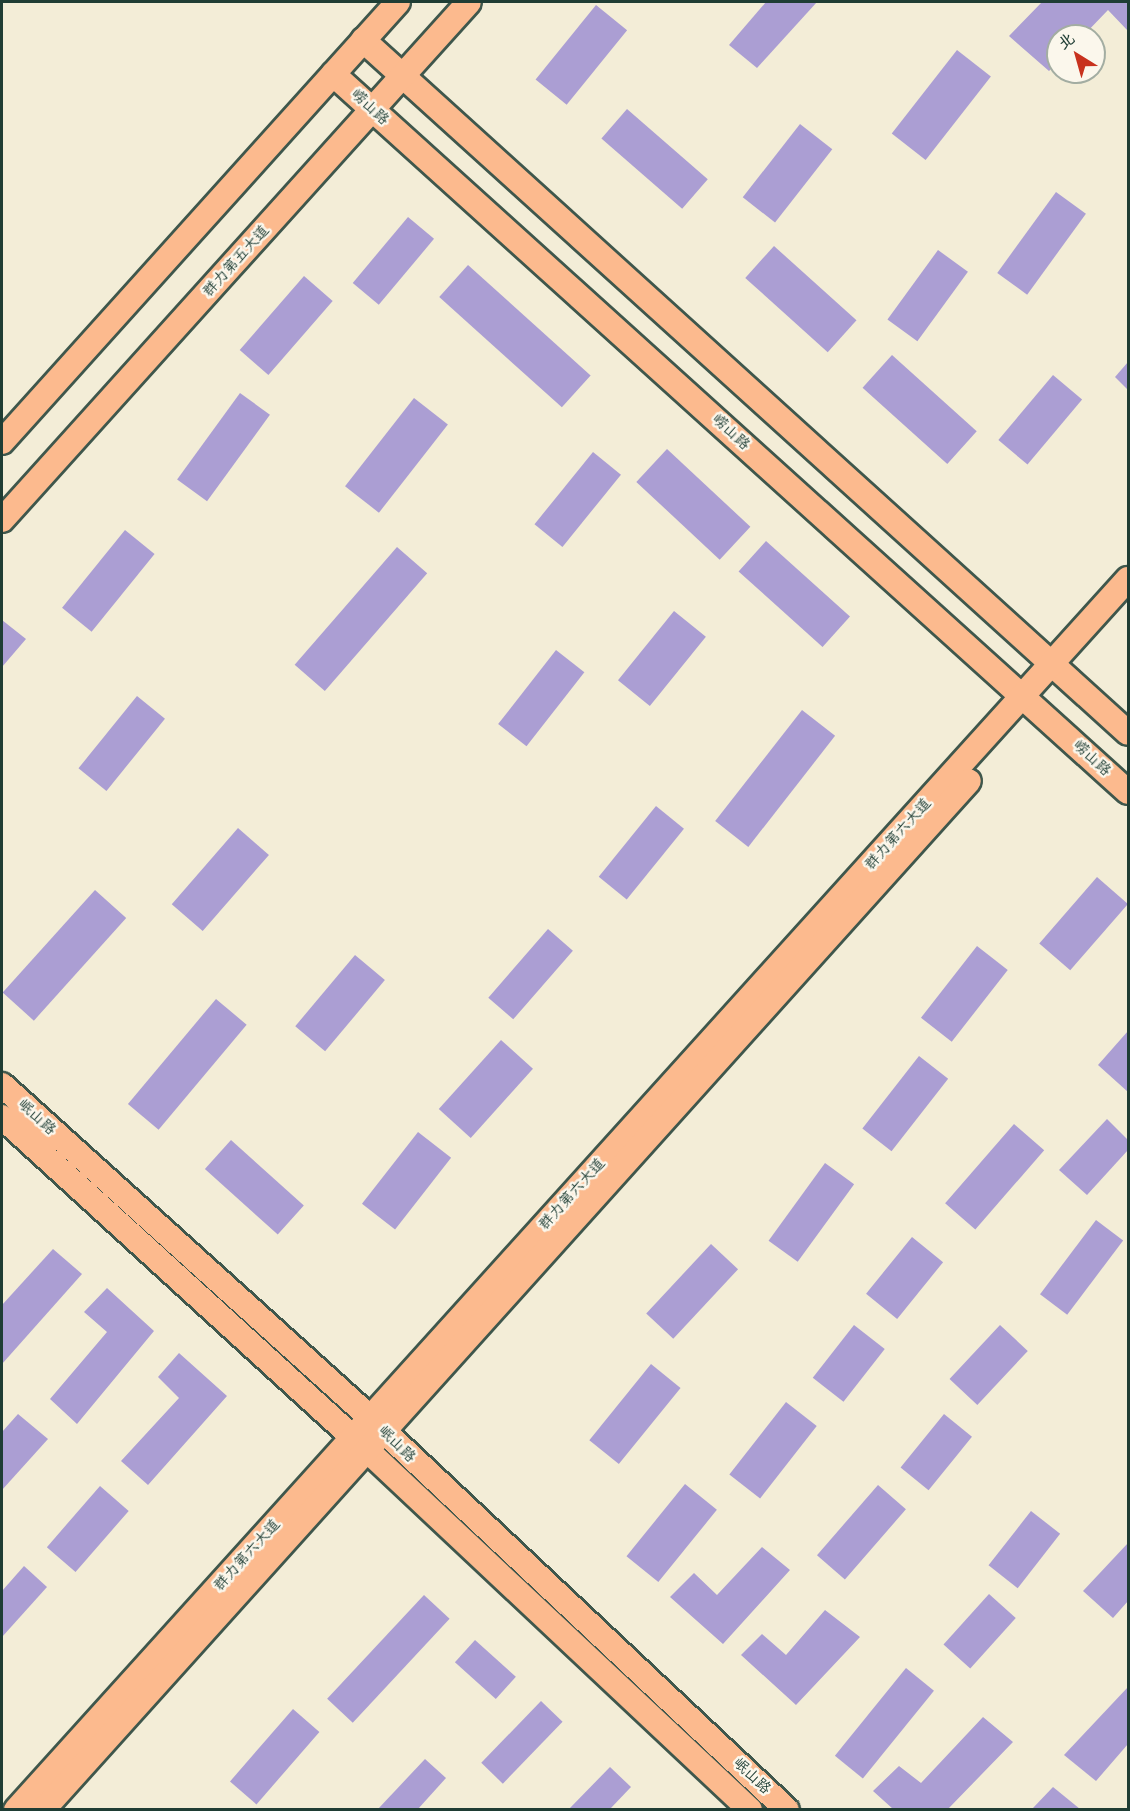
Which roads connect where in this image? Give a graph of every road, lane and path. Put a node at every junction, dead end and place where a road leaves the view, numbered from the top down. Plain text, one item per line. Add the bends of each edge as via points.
1 (398, 2) edge
2 (469, 2) edge
3 (363, 40) junction
4 (333, 74) junction
5 (404, 74) junction
6 (373, 109) junction
7 (2, 442) edge
8 (2, 520) edge
9 (1128, 579) edge
10 (1128, 603) edge
11 (1058, 669) junction
12 (1029, 701) junction
13 (1128, 733) edge
14 (1128, 792) edge
15 (2, 1084) edge
16 (2, 1117) edge
17 (377, 1426) junction
18 (361, 1444) junction
19 (16, 1809) edge
20 (43, 1809) edge
21 (750, 1809) edge
22 (787, 1809) edge

1 - 3 main road
2 - 5 main road, 群力第五大道
3 - 4 main road
3 - 5 main road
4 - 6 main road, 崂山路
4 - 7 main road
5 - 6 main road, 群力第五大道
5 - 11 main road
6 - 8 main road, 群力第五大道
6 - 12 main road, 崂山路
9 - 11 main road, 群力第六大道
10 - 11 main road, 群力第六大道
11 - 12 main road, 群力第六大道
11 - 13 main road
12 - 14 main road, 崂山路
12 - 17 main road, 群力第六大道
15 - 17 main road, 岷山路
16 - 18 main road, 岷山路
17 - 18 main road, 群力第六大道
17 - 22 main road, 岷山路
18 - 19 main road, 群力第六大道
18 - 20 main road, 群力第六大道
18 - 21 main road, 岷山路

